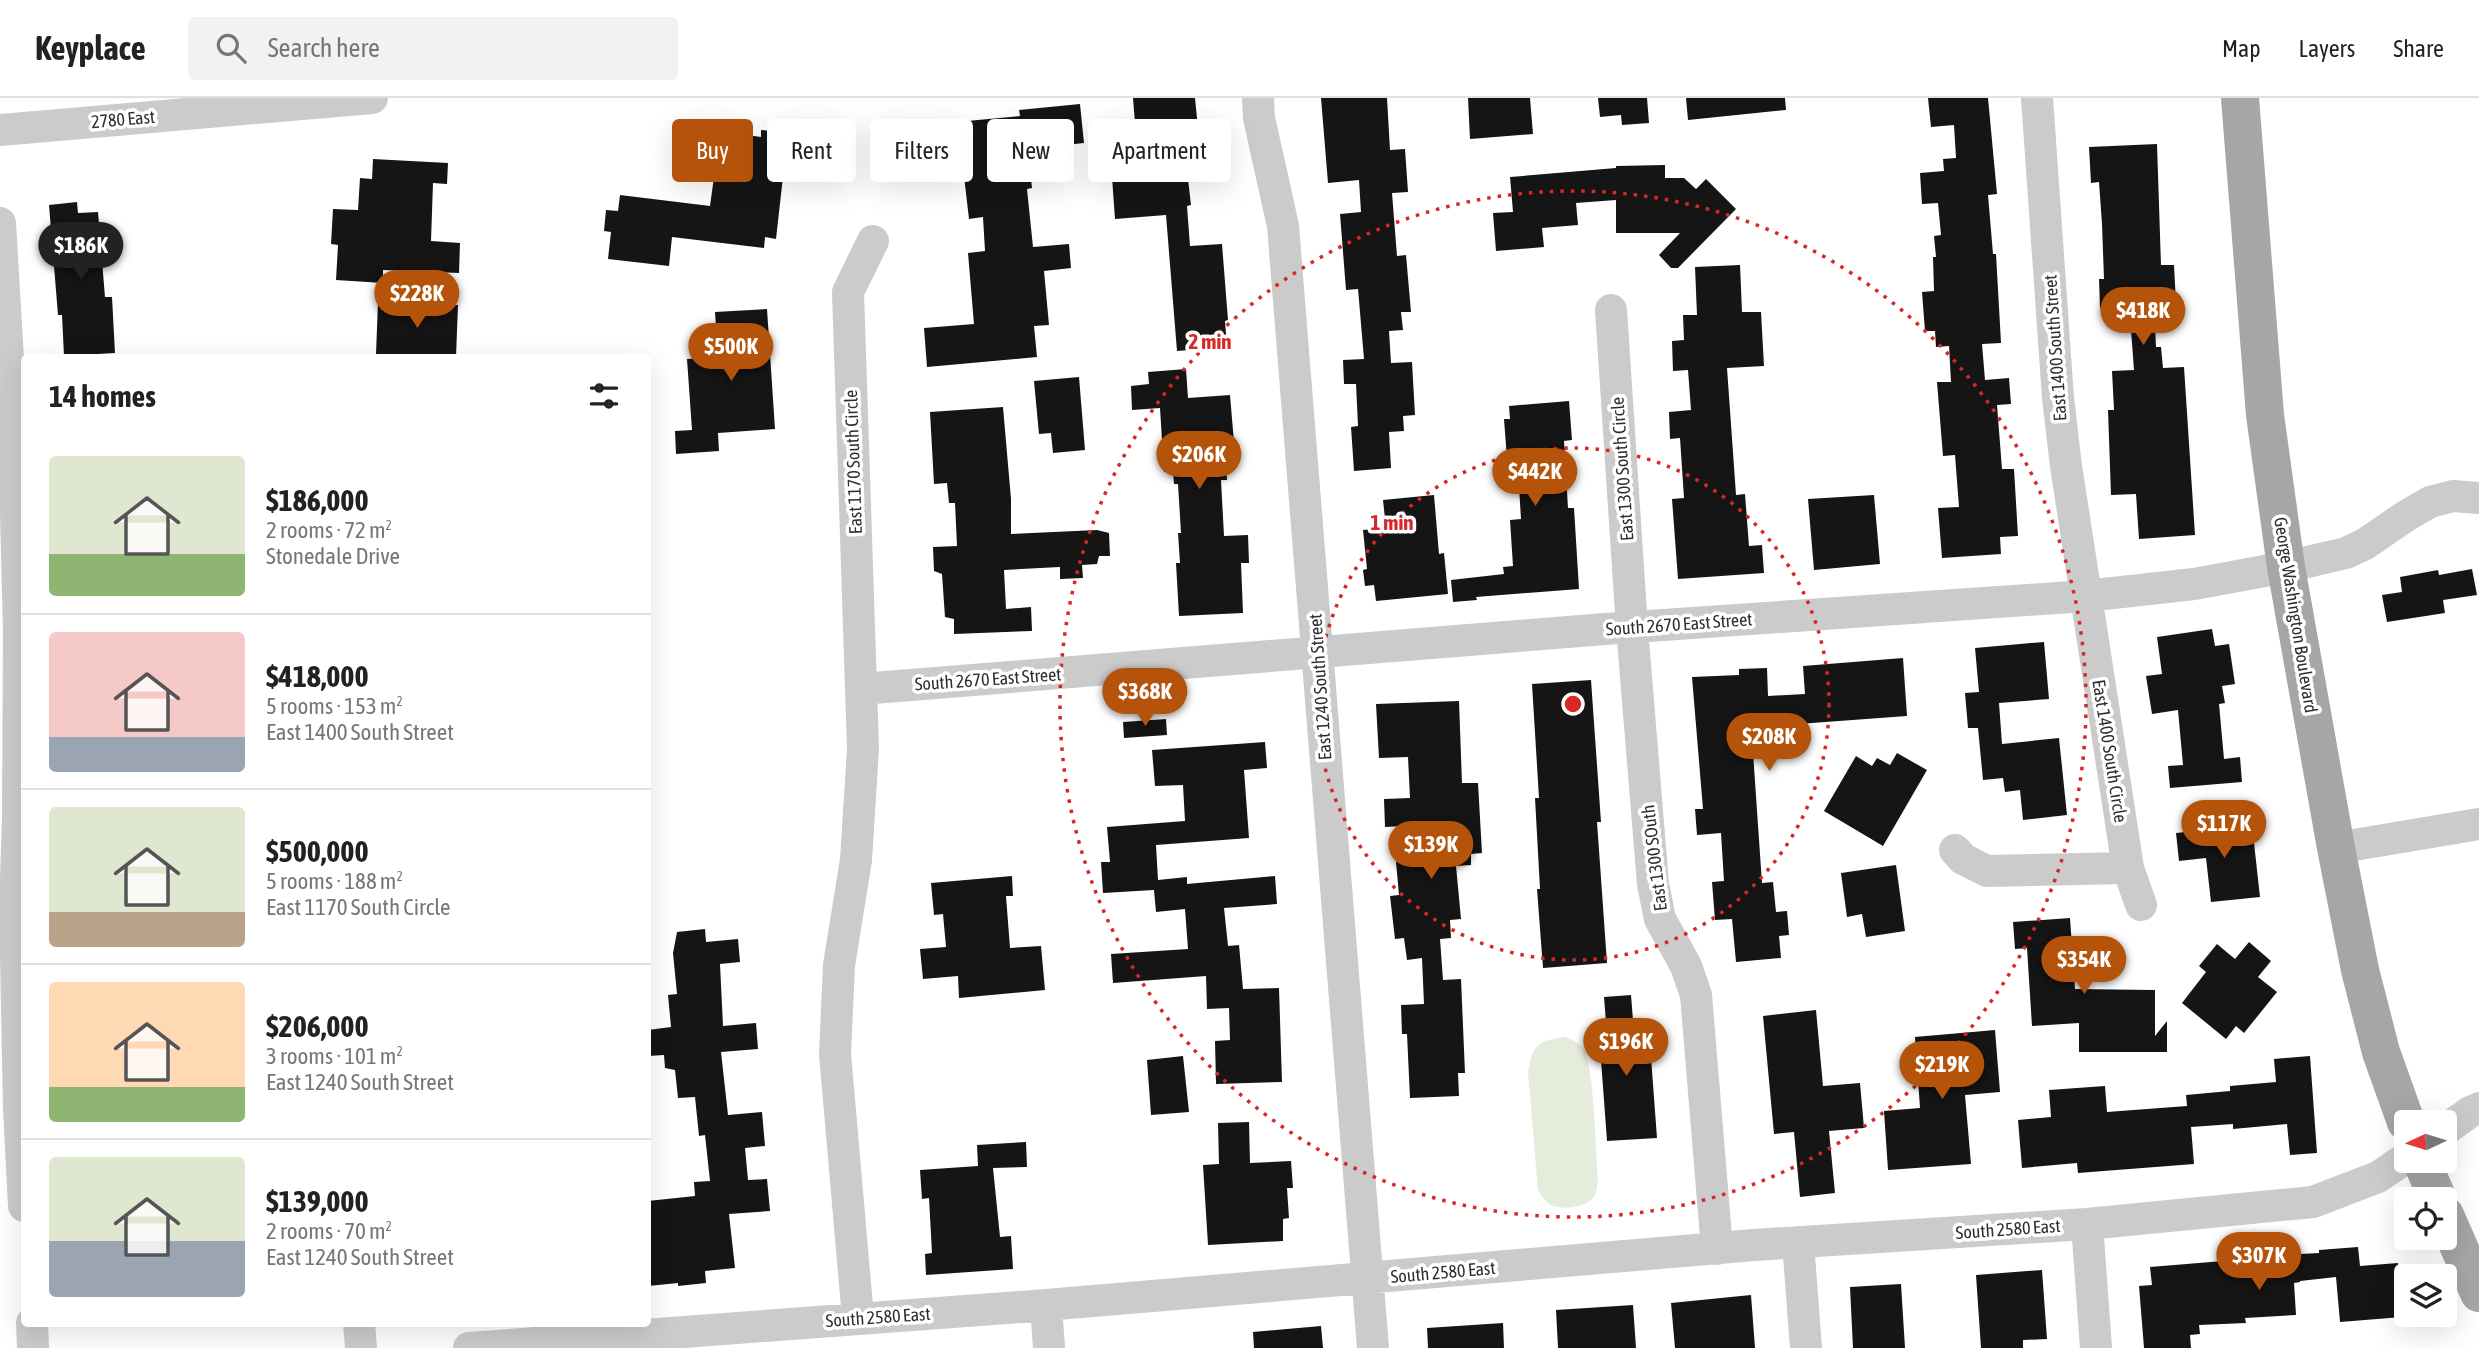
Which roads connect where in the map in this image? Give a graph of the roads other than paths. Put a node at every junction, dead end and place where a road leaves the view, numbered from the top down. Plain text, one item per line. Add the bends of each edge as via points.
1 (372, 98) edge
2 (1258, 98) edge
3 (2037, 98) edge
4 (2240, 98) edge
5 (335, 100) edge
6 (0, 130) edge
7 (0, 223) edge
8 (873, 241) dead end
9 (1611, 310) dead end
10 (2479, 498) edge
11 (2286, 567) junction
12 (2086, 596) junction
13 (1632, 628) junction
14 (1317, 653) junction
15 (860, 689) junction
16 (2479, 824) edge
17 (2336, 848) junction
18 (1955, 850) dead end
19 (2128, 868) junction
20 (2141, 905) dead end
21 (7, 908) edge
22 (2479, 1108) edge
23 (2402, 1110) edge
24 (2457, 1121) edge
25 (21, 1147) edge
26 (2394, 1166) edge
27 (2087, 1224) junction
28 (1798, 1242) junction
29 (2457, 1243) edge
30 (1717, 1249) junction
31 (1367, 1279) junction
32 (2479, 1293) edge
33 (1046, 1305) junction
34 (859, 1318) junction
35 (32, 1327) edge
36 (359, 1327) edge
37 (33, 1348) edge
38 (361, 1348) edge
39 (469, 1348) edge
40 (1049, 1348) edge
41 (1373, 1348) edge
42 (1806, 1348) edge
43 (2096, 1348) edge

1 - 5 street, 2780 East
2 - 14 street, East 1240 South Street via 1283,226
3 - 12 street, East 1400 South Street via 2058,398
4 - 11 main road, George Washington Boulevard via 2265,415
5 - 6 street, 2780 East
7 - 21 street via 19,631 18,819
8 - 15 street, East 1170 South Circle via 848,292
9 - 13 street, East 1300 South Circle
10 - 11 street, South 2670 East Street via 2453,496 2430,502 2346,553
11 - 12 street, South 2670 East Street
11 - 17 main road, George Washington Boulevard
12 - 13 street, South 2670 East Street
12 - 19 street, East 1400 South Circle
13 - 14 street, South 2670 East Street
13 - 30 street, East 1300 SOuth via 1653,884 1660,919 1696,995
14 - 15 street, South 2670 East Street
14 - 31 street, East 1240 South Street
15 - 34 street, East 1170 South Circle via 863,749 856,860 839,965 835,1054
16 - 17 street
17 - 23 main road, George Washington Boulevard via 2360,970
18 - 19 street via 1987,871
19 - 20 street, East 1400 South Circle
21 - 25 street
22 - 24 street
26 - 27 street, South 2580 East via 2313,1202
27 - 28 street, South 2580 East
27 - 43 street
28 - 30 street, South 2580 East
28 - 42 street
29 - 32 main road
30 - 31 street, South 2580 East
31 - 33 street, South 2580 East
31 - 41 street, East 1240 South Street
33 - 34 street, South 2580 East
33 - 40 street
34 - 39 street, South 2580 East
35 - 37 street
36 - 38 street

